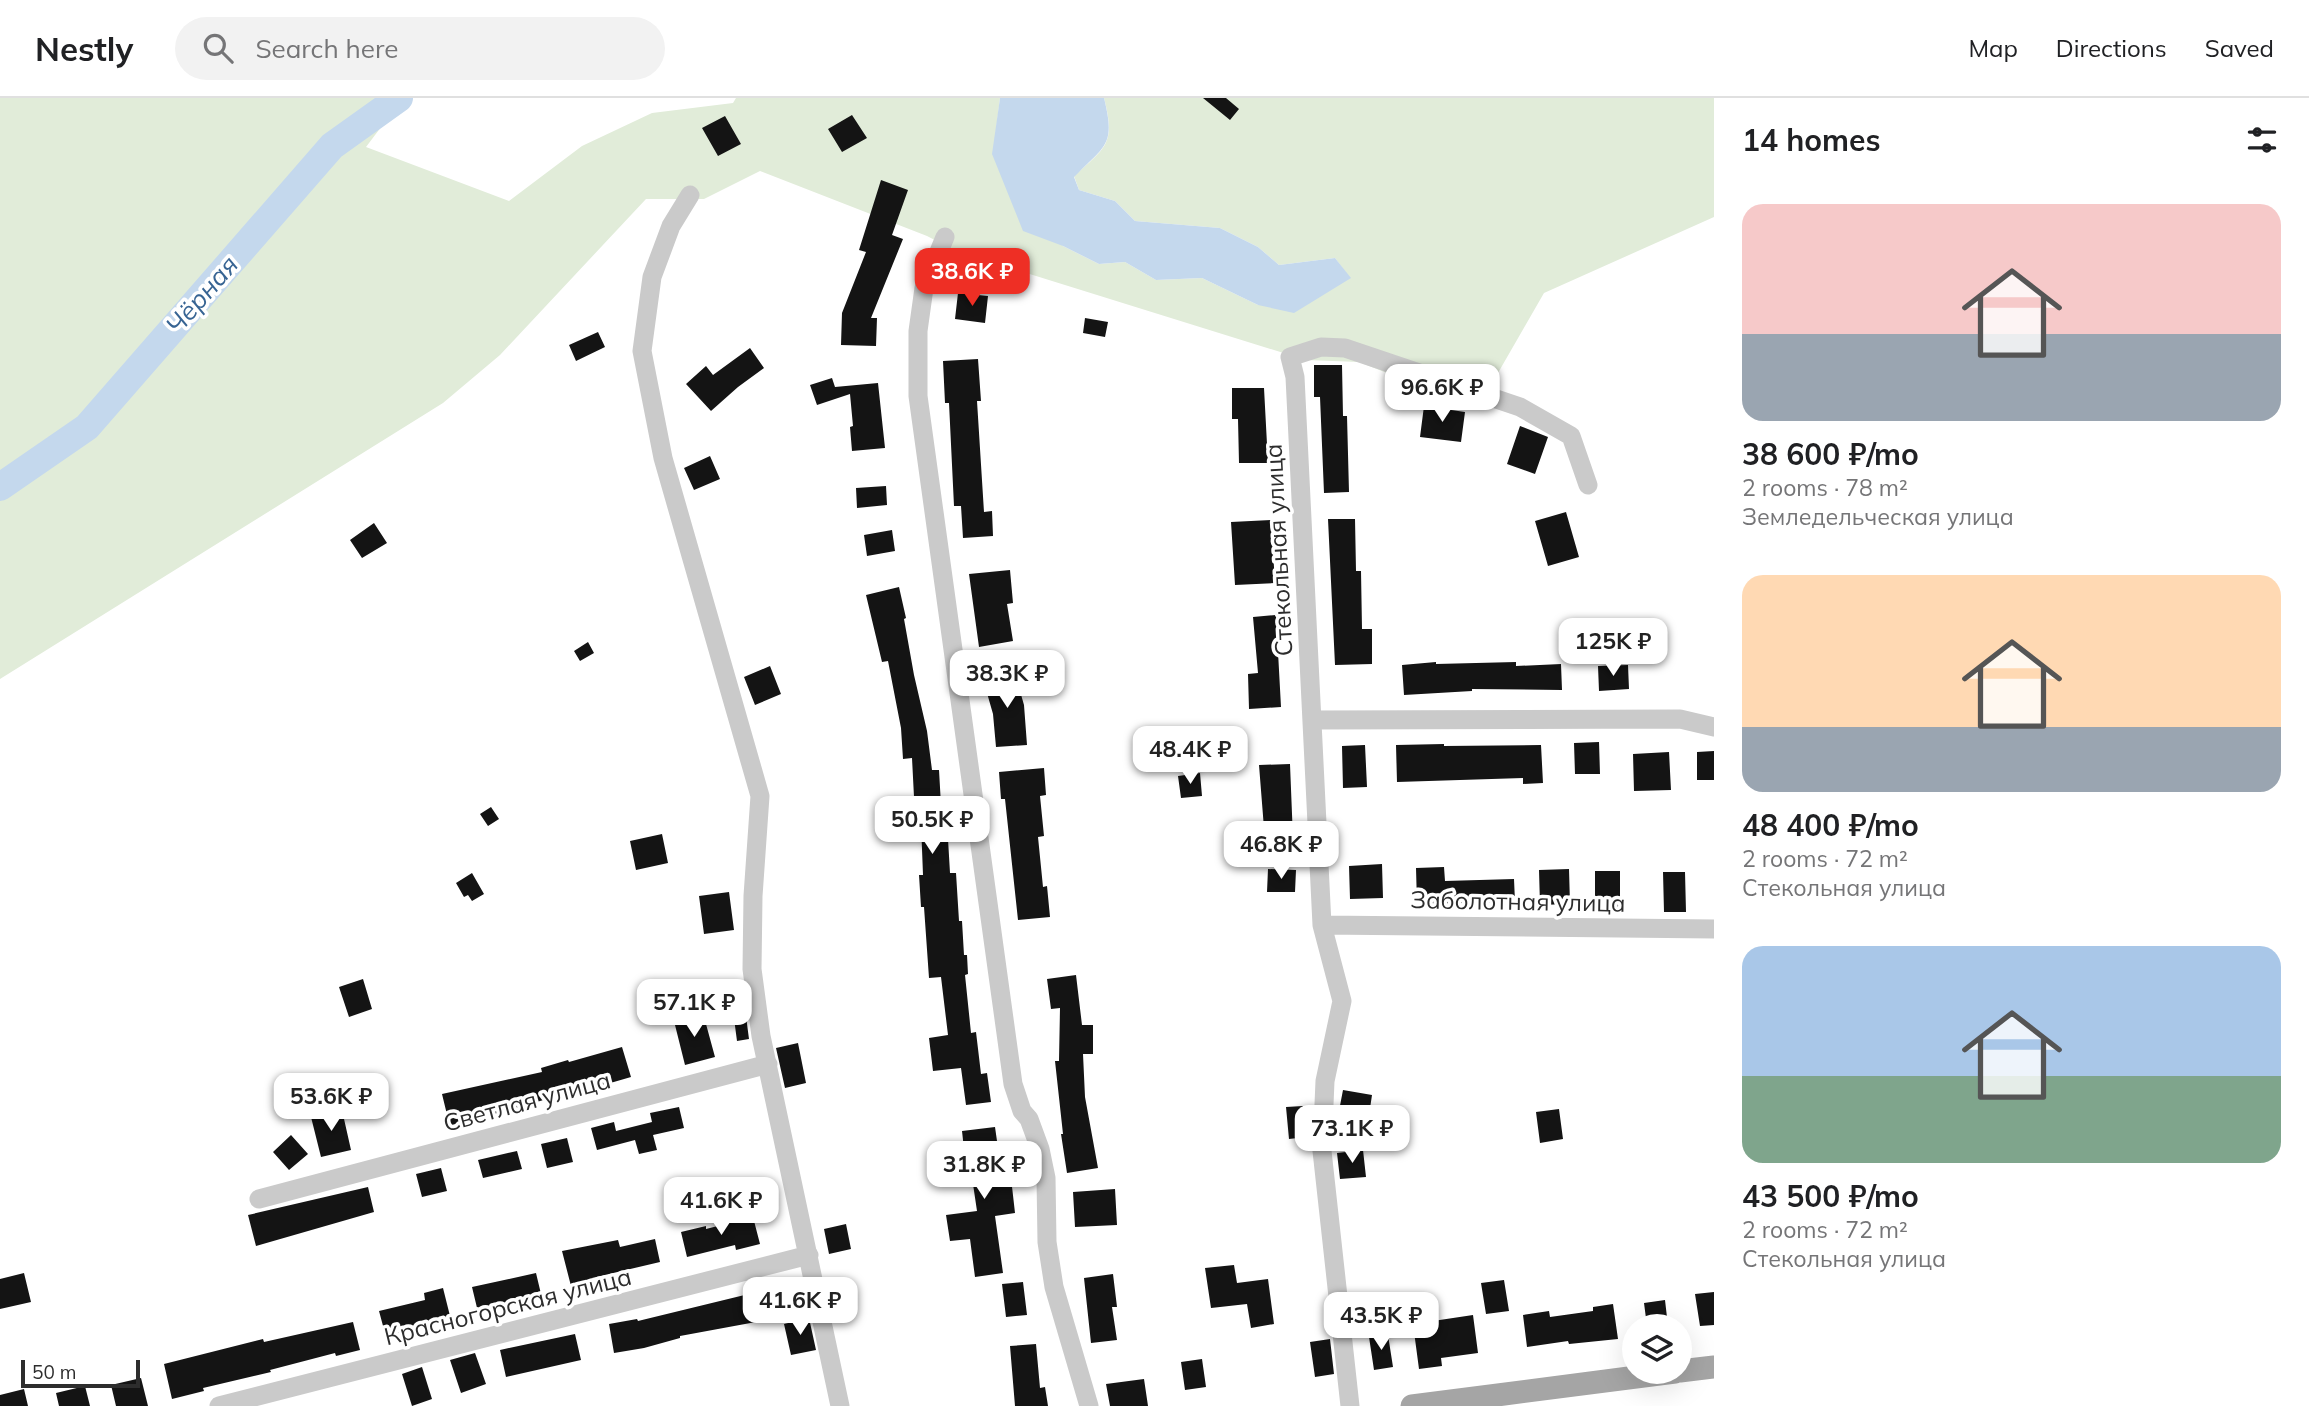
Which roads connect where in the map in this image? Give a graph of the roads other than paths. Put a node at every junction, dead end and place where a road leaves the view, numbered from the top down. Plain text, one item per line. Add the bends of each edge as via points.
1 (690, 195) dead end
2 (945, 237) dead end
3 (1588, 485) dead end
4 (1312, 720) junction
5 (1714, 727) edge
6 (1322, 925) junction
7 (1714, 929) edge
8 (768, 1064) junction
9 (259, 1199) dead end
10 (809, 1255) junction
11 (1714, 1367) edge
12 (1692, 1370) edge
13 (1622, 1379) edge
14 (219, 1406) edge
15 (840, 1406) edge
16 (1089, 1406) edge
17 (1350, 1406) edge
18 (1412, 1406) edge

1 - 8 street via 671,226 652,277 642,351 663,458 760,796 752,969
2 - 16 street via 923,288 918,396 1013,1084 1040,1149 1054,1287
3 - 4 street, Стекольная улица via 1571,436 1520,407 1345,348 1321,347 1290,357 1295,377
4 - 5 street via 1680,719
4 - 6 street, Стекольная улица
6 - 7 street, Заболотная улица
6 - 17 street, Стекольная улица via 1342,1001 1325,1080 1322,1152
8 - 9 street, Светлая улица
8 - 10 street
10 - 14 street, Красногорская улица
10 - 15 street
11 - 12 main road
13 - 18 main road

